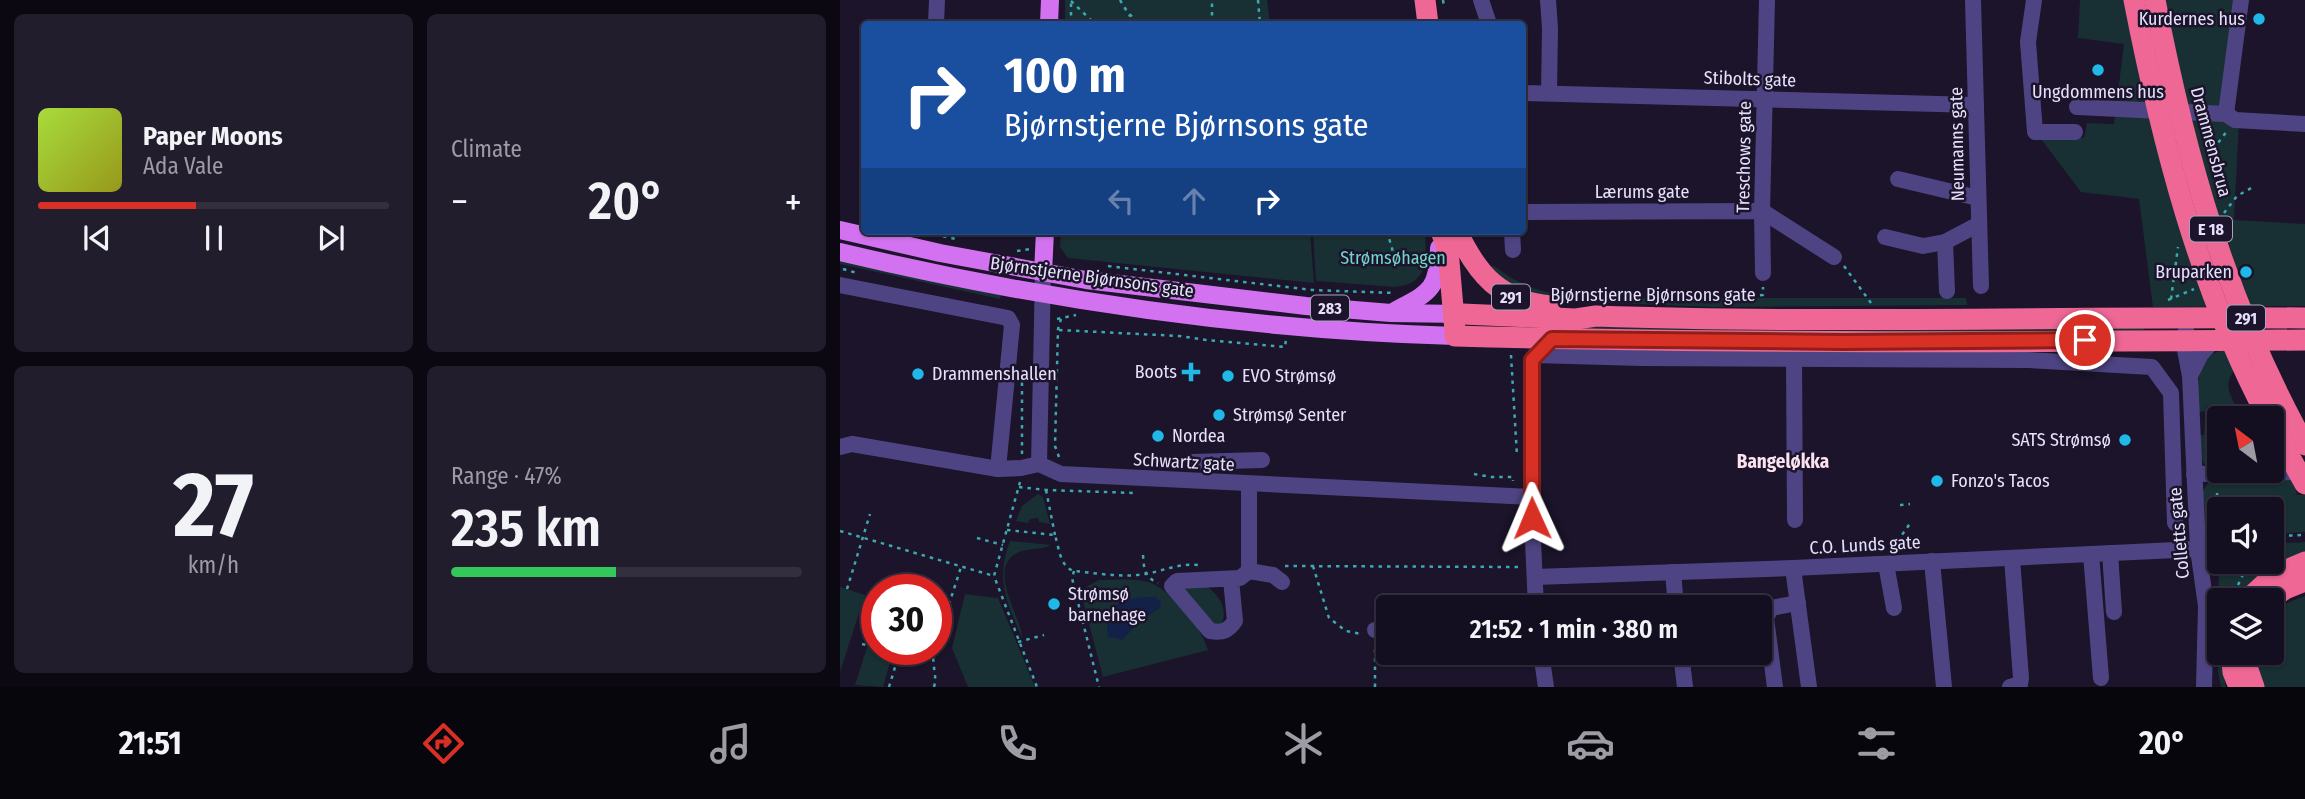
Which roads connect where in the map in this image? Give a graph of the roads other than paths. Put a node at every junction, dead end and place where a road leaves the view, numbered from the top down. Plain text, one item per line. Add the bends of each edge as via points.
1 (937, 0) edge
2 (1050, 0) edge
3 (1417, 0) edge
4 (1425, 0) edge
5 (1482, 0) edge
6 (1548, 0) edge
7 (1767, 0) edge
8 (1973, 0) edge
9 (2034, 0) edge
10 (2134, 0) edge
11 (2155, 0) edge
12 (2241, 0) edge
13 (936, 21) edge
14 (1049, 21) edge
15 (1419, 21) edge
16 (1428, 21) edge
17 (1488, 21) edge
18 (1526, 93) edge
19 (1549, 93) junction
20 (1765, 99) junction
21 (1976, 104) junction
22 (2077, 107) dead end
23 (2226, 114) junction
24 (2305, 124) edge
25 (2075, 132) dead end
26 (1898, 178) dead end
27 (1978, 198) junction
28 (1762, 211) junction
29 (1526, 212) edge
30 (1979, 225) junction
31 (840, 230) edge
32 (861, 235) edge
33 (862, 235) edge
34 (1045, 235) edge
35 (1446, 235) edge
36 (1448, 235) edge
37 (1451, 235) edge
38 (1512, 235) edge
39 (1885, 237) dead end
40 (1945, 242) junction
41 (1513, 250) dead end
42 (840, 252) edge
43 (1834, 257) road end
44 (1043, 273) junction
45 (1763, 273) road end
46 (840, 285) edge
47 (1981, 286) dead end
48 (1948, 291) dead end
49 (1042, 295) junction
50 (1391, 313) junction
51 (1458, 314) junction
52 (1596, 316) junction
53 (2187, 317) junction
54 (2305, 318) edge
55 (1455, 336) junction
56 (1552, 339) junction
57 (2185, 340) junction
58 (2305, 340) edge
59 (2213, 341) junction
60 (1535, 355) junction
61 (1794, 359) junction
62 (2190, 376) junction
63 (2262, 406) edge
64 (2305, 445) edge
65 (843, 446) edge
66 (2284, 446) edge
67 (1262, 460) dead end
68 (1192, 462) dead end
69 (1039, 464) junction
70 (998, 469) junction
71 (2305, 472) edge
72 (2194, 474) junction
73 (1248, 484) junction
74 (2305, 484) edge
75 (1531, 497) junction
76 (1795, 520) dead end
77 (2175, 523) dead end
78 (2198, 549) junction
79 (2110, 553) junction
80 (2091, 554) junction
81 (1892, 558) junction
82 (2012, 558) junction
83 (1932, 561) junction
84 (2305, 562) edge
85 (1793, 568) junction
86 (1249, 571) junction
87 (1530, 572) junction
88 (1673, 572) junction
89 (1278, 574) road end
90 (1231, 579) junction
91 (2305, 581) edge
92 (2252, 588) edge
93 (2284, 590) edge
94 (1534, 595) edge
95 (1675, 595) edge
96 (1798, 603) junction
97 (1894, 608) dead end
98 (2114, 612) dead end
99 (1543, 665) edge
100 (1682, 665) edge
101 (2232, 665) edge
102 (2247, 665) edge
103 (2101, 678) dead end
104 (1546, 687) edge
105 (1685, 687) edge
106 (1775, 687) edge
107 (1810, 687) edge
108 (1944, 687) edge
109 (2010, 687) edge
110 (2204, 687) edge
111 (2239, 687) edge
112 (2254, 687) edge

1 - 13 street
2 - 14 main road
3 - 15 highway
4 - 16 highway
5 - 17 street
6 - 19 street
7 - 20 street, Treschows gate
8 - 21 street, Neumanns gate
9 - 25 street via 2028,42 2035,132
10 - 63 highway, E 18 via 2154,99 2193,236 2231,340
11 - 64 highway, Drammensbrua / E 18 via 2181,124 2222,260 2261,356
12 - 23 street
18 - 19 street, Stibolts gate
19 - 20 street, Stibolts gate
20 - 21 street, Stibolts gate
20 - 28 street, Treschows gate
21 - 27 street, Neumanns gate
22 - 23 street
23 - 24 street via 2235,120
26 - 27 street
27 - 30 street, Neumanns gate
28 - 29 street, Lærums gate
28 - 43 street
28 - 45 street, Treschows gate
30 - 40 street
30 - 47 street, Neumanns gate
31 - 32 main road, Bjørnstjerne Bjørnsons gate / 283
33 - 44 main road, Bjørnstjerne Bjørnsons gate / 283
34 - 44 main road
35 - 50 main road via 1432,287
36 - 51 highway
37 - 52 highway, 291 via 1500,290 1524,302
38 - 41 street
39 - 40 street via 1923,246
40 - 48 street
42 - 49 main road, Bjørnstjerne Bjørnsons gate / 283
44 - 49 street
44 - 50 main road, Bjørnstjerne Bjørnsons gate / 283
46 - 70 street via 1008,318 1012,325
49 - 55 main road, Bjørnstjerne Bjørnsons gate / 283 via 1291,326
49 - 69 street
50 - 51 main road, Bjørnstjerne Bjørnsons gate / 283
51 - 52 highway, Bjørnstjerne Bjørnsons gate / 291
51 - 55 highway
52 - 53 highway, Bjørnstjerne Bjørnsons gate / 291
53 - 54 highway, Bjørnstjerne Bjørnsons gate / 291
53 - 57 street, Colletts gate
55 - 56 highway, Bjørnstjerne Bjørnsons gate / 291
56 - 57 highway, Bjørnstjerne Bjørnsons gate / 291
56 - 60 street
57 - 59 highway, Bjørnstjerne Bjørnsons gate / 291
57 - 62 street, Colletts gate
58 - 59 highway, Bjørnstjerne Bjørnsons gate / 291
59 - 62 street
60 - 61 street
60 - 75 street
61 - 76 street
61 - 77 street via 2028,360 2152,367 2171,393
62 - 72 street, Colletts gate
65 - 70 street
66 - 74 highway
67 - 68 street via 1227,468
69 - 70 street
69 - 73 street, Schwartz gate via 1061,474
71 - 72 street
72 - 78 street, Colletts gate
73 - 75 street, Schwartz gate
73 - 86 street
75 - 87 street
78 - 79 street, C.O. Lunds gate
78 - 110 street, Colletts gate via 2206,606
79 - 80 street, C.O. Lunds gate
79 - 98 street
80 - 82 street, C.O. Lunds gate
80 - 103 street
81 - 83 street, C.O. Lunds gate
81 - 85 street, C.O. Lunds gate
81 - 97 street
82 - 83 street, C.O. Lunds gate
82 - 109 street via 2021,678 2020,684
83 - 108 street
84 - 92 highway
85 - 88 street, C.O. Lunds gate
85 - 96 street
86 - 89 street
86 - 90 street
87 - 88 street, C.O. Lunds gate
87 - 94 street
88 - 95 street
90 - 90 street via 1235,621 1229,630 1219,633 1210,631 1172,586 1177,581
91 - 93 highway
96 - 106 street via 1771,608 1767,613
96 - 107 street
99 - 104 street
100 - 105 street
101 - 111 highway
102 - 112 highway

